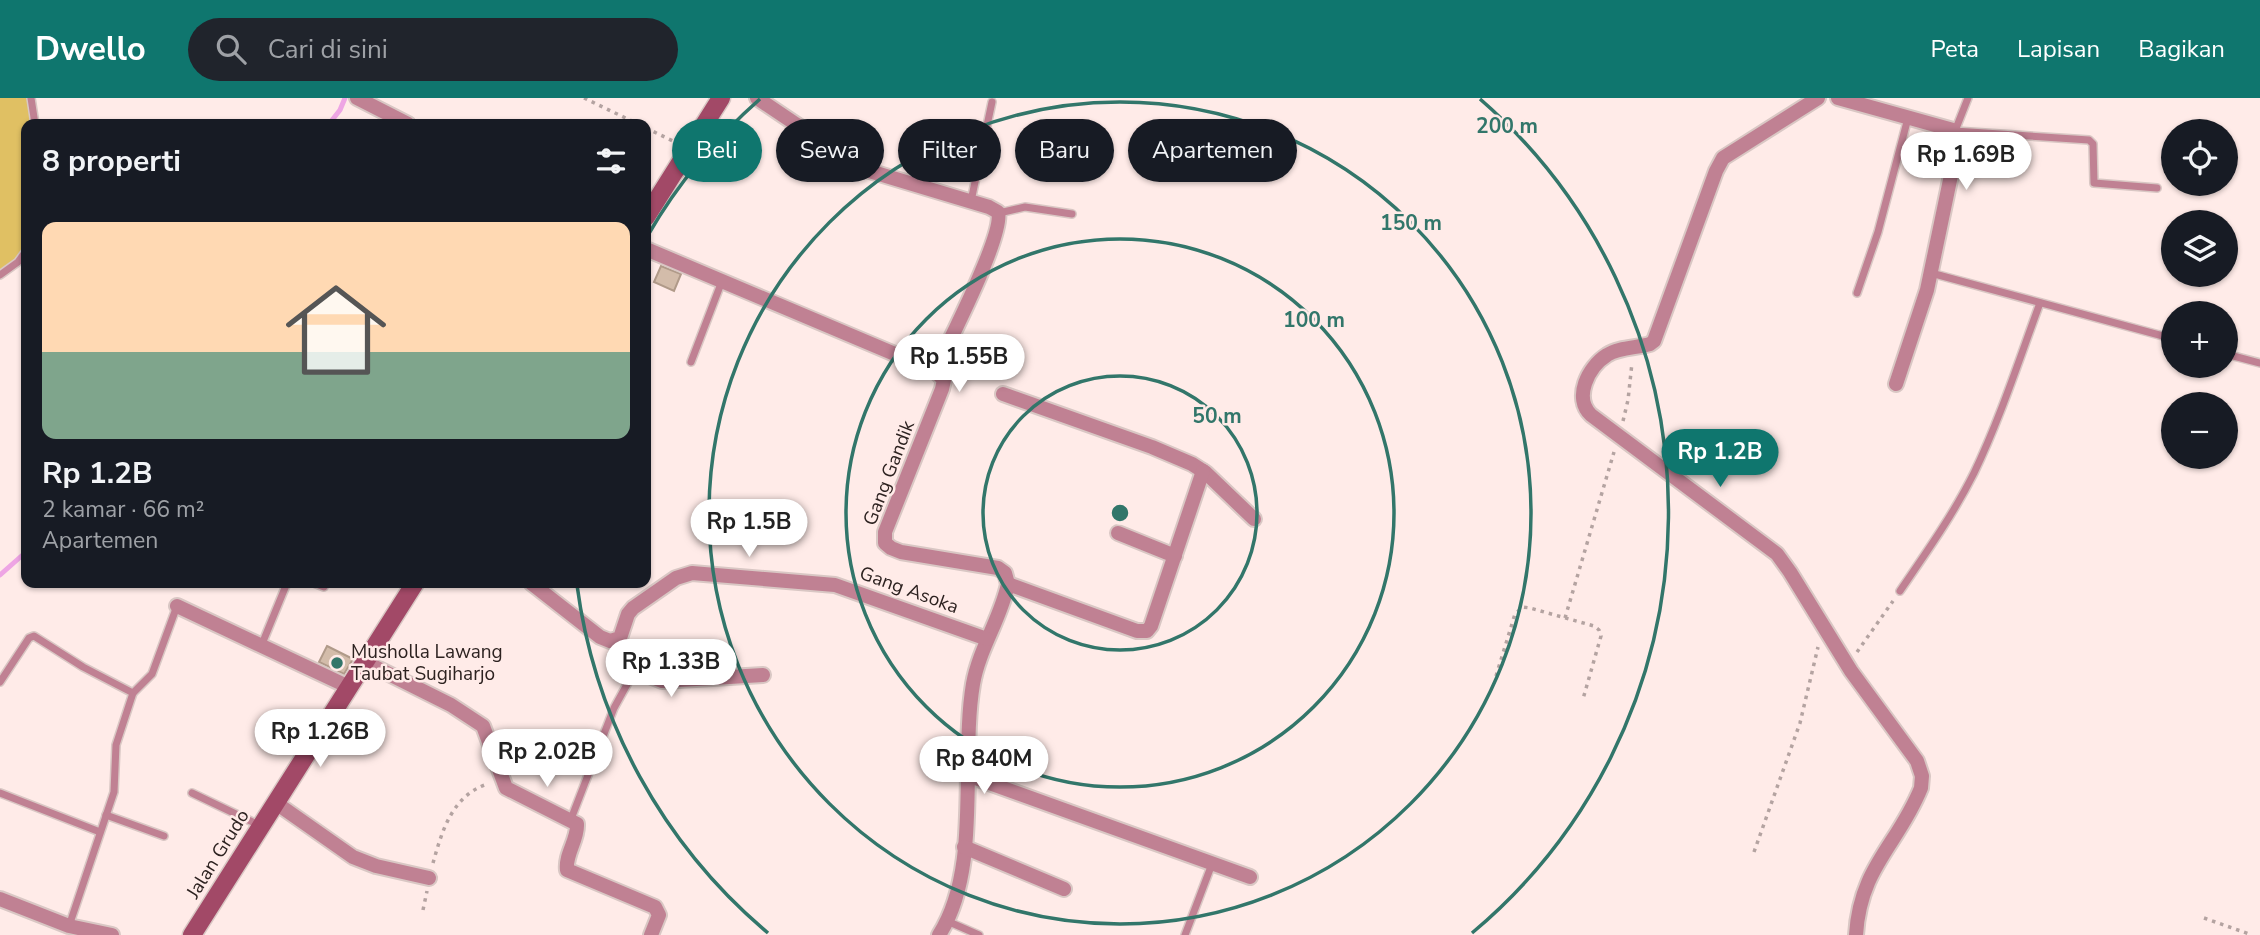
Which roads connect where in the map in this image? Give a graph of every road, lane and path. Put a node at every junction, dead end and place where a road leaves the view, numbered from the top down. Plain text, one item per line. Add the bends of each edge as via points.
1 (30, 98) edge
2 (358, 98) edge
3 (584, 98) edge
4 (721, 98) edge
5 (757, 98) edge
6 (1818, 98) edge
7 (1838, 98) edge
8 (1968, 98) edge
9 (992, 102) dead end
10 (1908, 118) junction
11 (34, 119) edge
12 (390, 119) edge
13 (628, 119) edge
14 (708, 119) edge
15 (651, 130) edge
16 (1955, 131) junction
17 (672, 141) edge
18 (672, 176) edge
19 (2157, 188) dead end
20 (971, 202) junction
21 (651, 210) edge
22 (999, 213) junction
23 (1072, 215) dead end
24 (651, 251) edge
25 (21, 258) edge
26 (1931, 273) junction
27 (0, 275) edge
28 (722, 281) junction
29 (1857, 293) dead end
30 (2040, 303) junction
31 (2161, 336) edge
32 (1633, 348) junction
33 (2238, 357) edge
34 (691, 362) dead end
35 (2260, 363) edge
36 (935, 372) junction
37 (1896, 384) dead end
38 (1003, 394) dead end
39 (1619, 435) junction
40 (1203, 471) junction
41 (1254, 519) dead end
42 (1118, 533) dead end
43 (1175, 556) junction
44 (1008, 584) junction
45 (285, 588) edge
46 (412, 588) edge
47 (537, 588) edge
48 (1900, 591) joint
49 (177, 606) joint
50 (1565, 618) junction
51 (1822, 625) junction
52 (987, 639) junction
53 (616, 640) junction
54 (262, 644) junction
55 (365, 662) junction
56 (1847, 665) junction
57 (635, 670) junction
58 (763, 675) dead end
59 (1496, 676) dead end
60 (0, 682) edge
61 (349, 687) junction
62 (133, 693) junction
63 (1583, 699) dead end
64 (967, 775) junction
65 (502, 780) junction
66 (0, 793) edge
67 (192, 793) dead end
68 (276, 803) junction
69 (106, 815) junction
70 (571, 819) junction
71 (261, 826) junction
72 (100, 832) junction
73 (164, 836) dead end
74 (964, 848) junction
75 (1754, 852) dead end
76 (1212, 863) junction
77 (1250, 877) dead end
78 (429, 878) junction
79 (1064, 889) dead end
80 (0, 899) edge
81 (423, 910) dead end
82 (2204, 918) dead end
83 (947, 921) junction
84 (69, 926) junction
85 (112, 935) edge
86 (192, 935) edge
87 (651, 935) edge
88 (939, 935) edge
89 (979, 935) edge
90 (1185, 935) edge
91 (1856, 935) edge
92 (2252, 935) edge

1 - 11 lane
2 - 12 street
3 - 13 path
4 - 14 street
5 - 20 street via 846,164
6 - 32 street via 1723,158 1654,341
7 - 10 street
8 - 16 lane
9 - 20 lane
10 - 16 street
10 - 29 lane
15 - 17 path
16 - 19 lane via 2089,140 2094,147 2094,183
16 - 26 street via 1959,140
18 - 21 street
20 - 22 street
22 - 23 lane via 1025,207
22 - 36 street via 988,254
24 - 28 street
25 - 27 lane
26 - 30 lane
26 - 37 street
28 - 34 lane
28 - 36 street
30 - 31 lane
30 - 48 lane via 1973,474
32 - 39 path
32 - 39 street via 1600,360 1581,396 1587,411
33 - 35 lane
36 - 44 street, Gang Gandik via 943,378 942,389 885,532 885,543 901,552 998,568
38 - 40 street via 1152,447
39 - 50 path
39 - 51 street via 1777,554
40 - 41 street
40 - 43 street
42 - 43 street
43 - 44 street via 1147,631
44 - 52 street
45 - 54 lane
46 - 55 street, Jalan Grudo
47 - 53 street via 600,637
48 - 56 path
49 - 54 street
49 - 62 lane via 152,674
50 - 59 path via 1519,609
50 - 63 path via 1594,626 1601,633
51 - 56 street
51 - 75 path via 1800,723
52 - 53 street, Gang Asoka via 835,585 692,573 676,578 634,607
52 - 64 street via 972,687
53 - 57 street
54 - 61 street
55 - 61 street, Jalan Grudo
55 - 65 street via 483,726
56 - 91 street via 1912,754 1922,776 1918,796 1867,881
57 - 58 street via 670,682
57 - 70 lane via 614,708
60 - 62 lane via 34,636
61 - 68 street, Jalan Grudo
62 - 69 lane via 116,745 116,783
64 - 74 street
64 - 76 street
65 - 70 street via 509,791
65 - 78 path via 469,792 455,808 443,827
66 - 72 lane
67 - 71 lane
68 - 71 street, Jalan Grudo
68 - 78 street via 353,857
69 - 72 lane
69 - 73 lane
70 - 87 street via 578,828 566,870 655,907 658,918
71 - 86 street, Jalan Grudo
72 - 84 lane
74 - 79 street
74 - 83 street via 958,895
76 - 77 street
76 - 90 lane
78 - 81 path
80 - 84 street
82 - 92 path
83 - 88 street
83 - 89 lane
84 - 85 street

